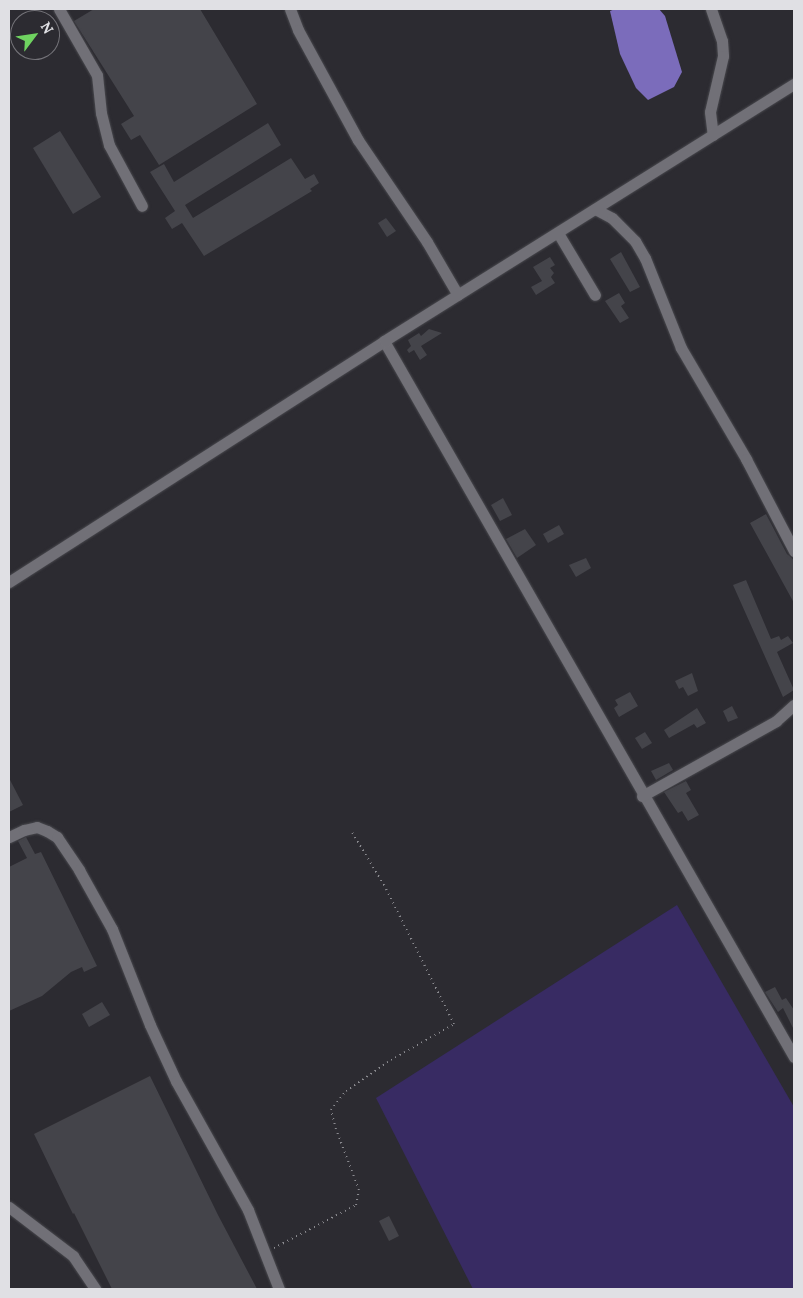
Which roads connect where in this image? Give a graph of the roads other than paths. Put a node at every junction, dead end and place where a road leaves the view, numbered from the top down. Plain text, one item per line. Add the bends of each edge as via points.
1 (59, 9) edge
2 (290, 9) edge
3 (711, 9) edge
4 (794, 84) edge
5 (713, 135) junction
6 (142, 206) dead end
7 (595, 209) junction
8 (558, 234) junction
9 (458, 295) junction
10 (595, 295) dead end
11 (384, 341) junction
12 (794, 551) edge
13 (9, 582) edge
14 (794, 705) edge
15 (642, 796) junction
16 (9, 837) edge
17 (794, 1057) edge
18 (9, 1207) edge
19 (95, 1289) edge
20 (279, 1289) edge

1 - 6 street via 97,75 109,145
2 - 9 street via 298,30 358,140 427,242
3 - 5 street via 722,41 723,56 710,112
4 - 5 street
5 - 7 street
7 - 8 street
7 - 12 street via 612,218 635,240 682,348
8 - 9 street
8 - 10 street
9 - 11 street
11 - 13 street
11 - 15 street
14 - 15 street via 776,721
15 - 17 street
16 - 20 street via 24,830 37,828 47,831 57,837 79,870 112,930 176,1081 238,1188
18 - 19 street via 74,1256

